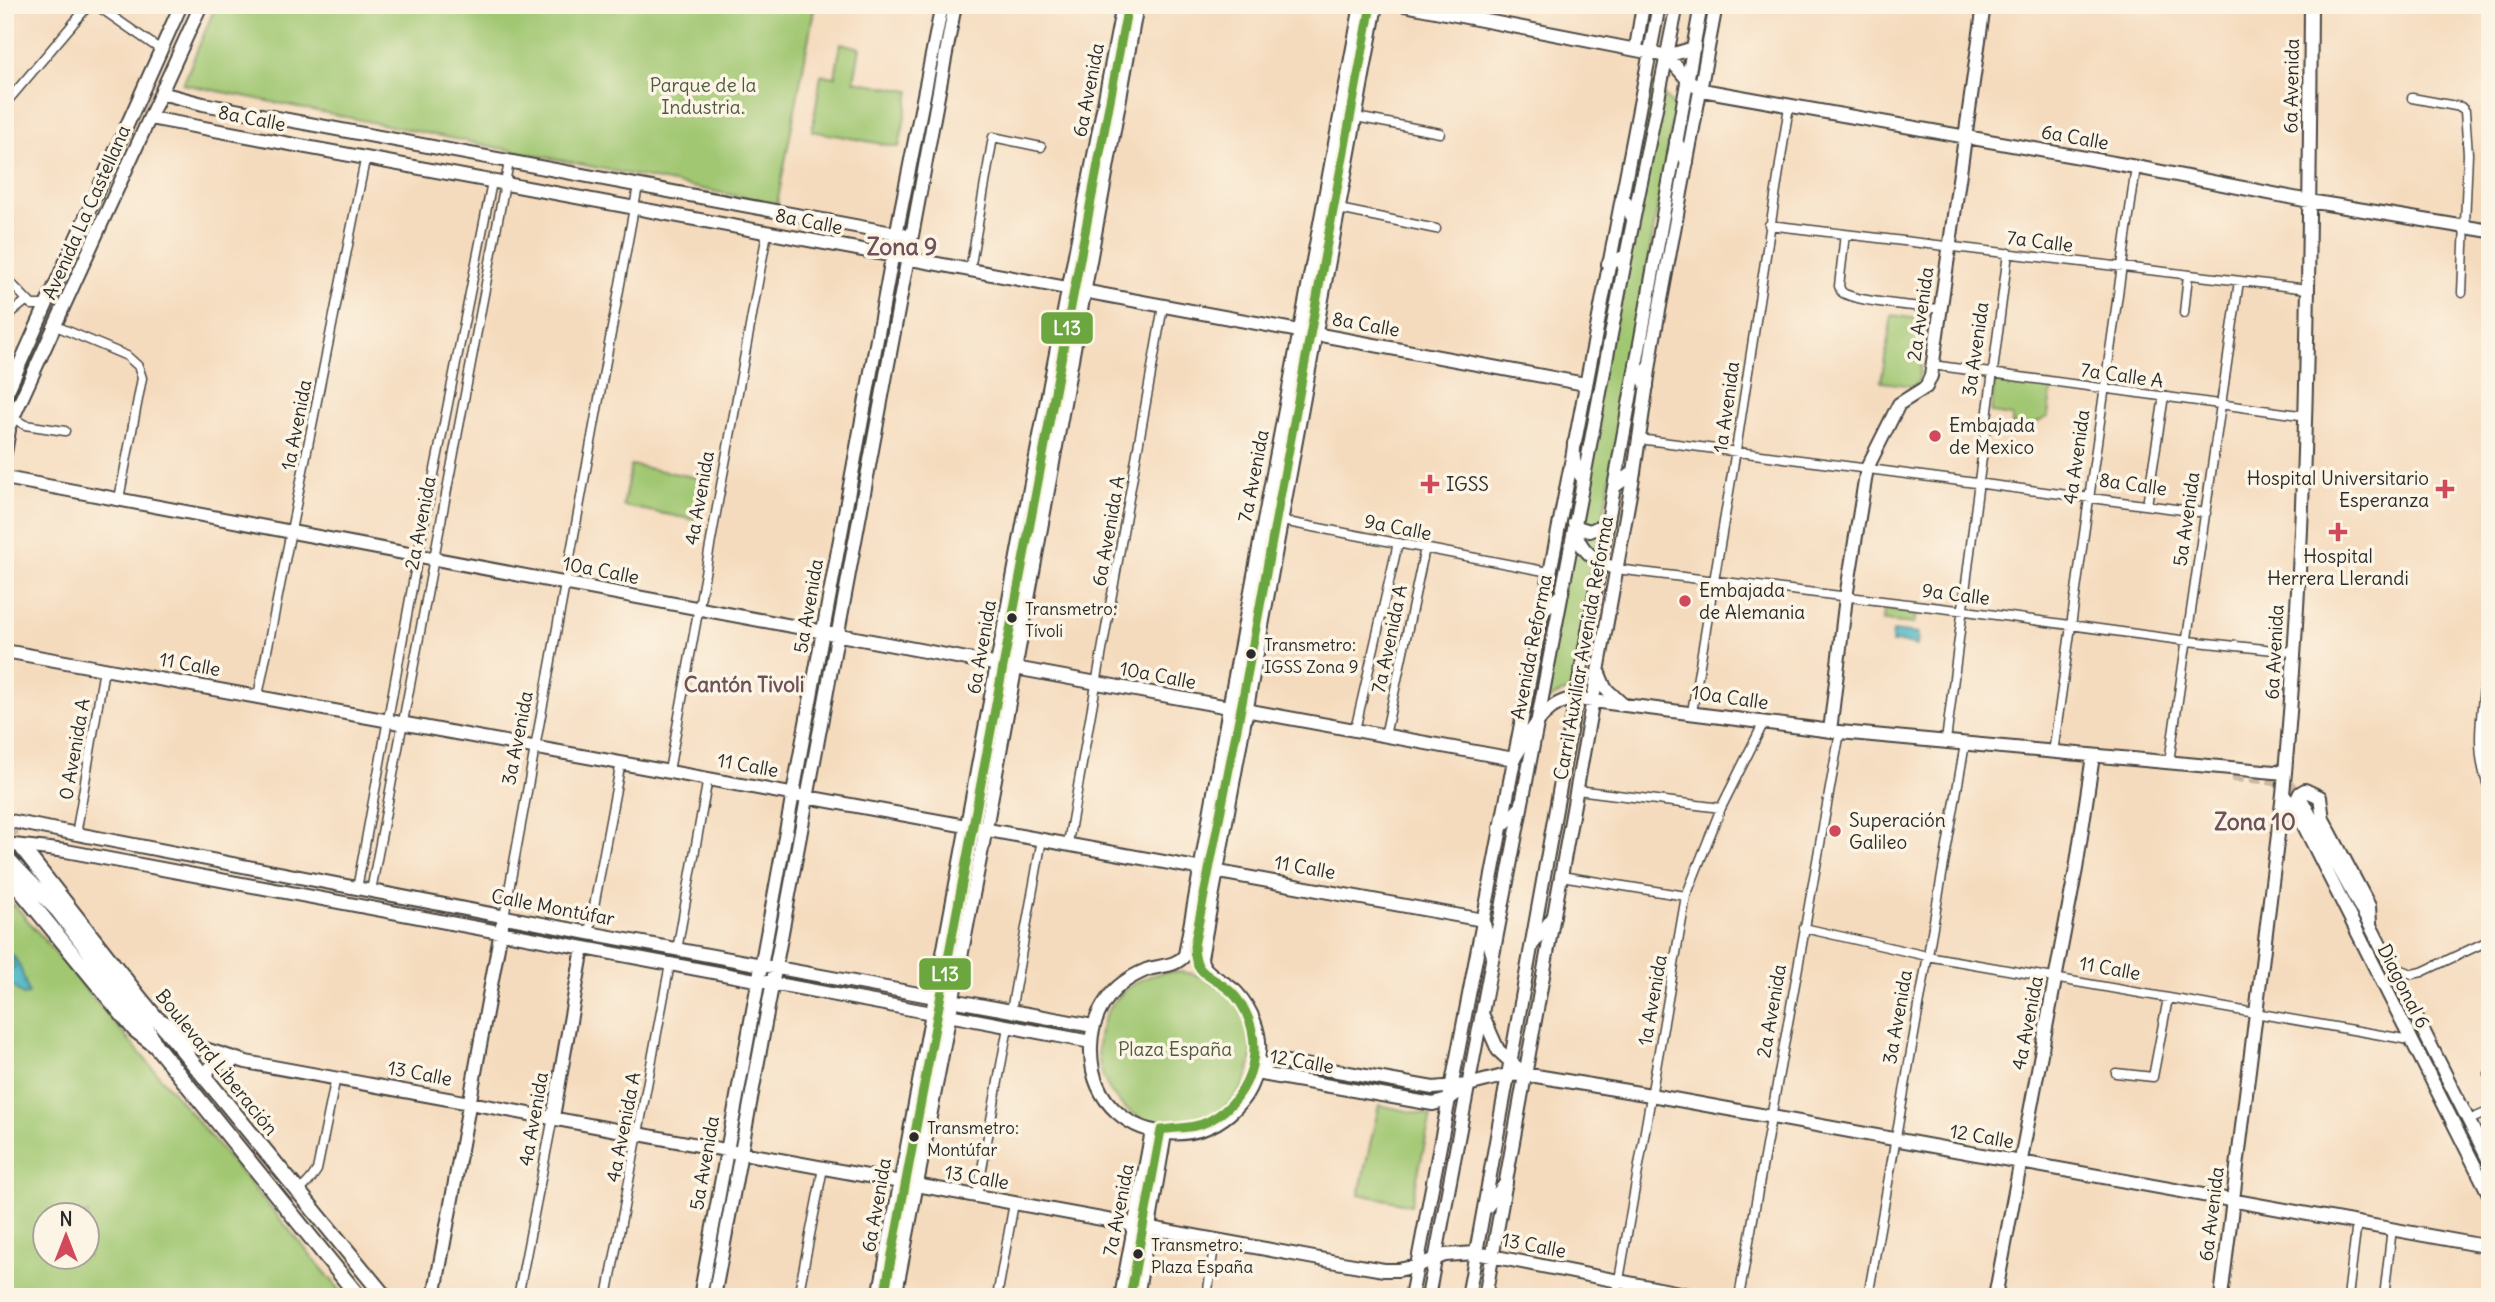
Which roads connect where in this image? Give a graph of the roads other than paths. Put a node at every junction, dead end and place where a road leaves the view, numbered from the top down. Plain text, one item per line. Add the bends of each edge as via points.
1 (89, 5) edge
2 (96, 5) edge
3 (181, 5) edge
4 (201, 5) edge
5 (942, 5) edge
6 (955, 5) edge
7 (1123, 5) edge
8 (1138, 5) edge
9 (1361, 5) edge
10 (1376, 5) edge
11 (1404, 5) edge
12 (1643, 5) edge
13 (1659, 5) edge
14 (1677, 5) edge
15 (1701, 5) edge
16 (1716, 5) edge
17 (1984, 5) edge
18 (2311, 5) edge
19 (1636, 48) junction
20 (1694, 48) junction
21 (1650, 52) junction
22 (1667, 56) junction
23 (157, 60) junction
24 (1687, 79) junction
25 (1702, 90) junction
26 (161, 93) junction
27 (2412, 97) dead end
28 (6, 103) edge
29 (1789, 106) junction
30 (1356, 117) junction
31 (150, 118) junction
32 (1440, 133) dead end
33 (1966, 138) junction
34 (1675, 141) junction
35 (1041, 147) dead end
36 (365, 159) junction
37 (509, 162) junction
38 (1687, 162) junction
39 (2136, 167) junction
40 (498, 183) junction
41 (638, 186) junction
42 (1622, 195) junction
43 (2309, 201) junction
44 (635, 209) junction
45 (1339, 209) junction
46 (1633, 219) junction
47 (1769, 225) junction
48 (2466, 228) junction
49 (1436, 229) dead end
50 (2490, 231) edge
51 (767, 233) junction
52 (896, 234) junction
53 (1845, 234) junction
54 (912, 237) junction
55 (1949, 246) junction
56 (2008, 253) junction
57 (892, 256) junction
58 (1626, 256) junction
59 (908, 259) junction
60 (1608, 264) junction
61 (2122, 267) junction
62 (970, 270) junction
63 (2188, 275) junction
64 (5, 277) edge
65 (2239, 281) junction
66 (1070, 288) junction
67 (2308, 289) junction
68 (71, 291) junction
69 (1086, 291) junction
70 (2462, 293) dead end
71 (26, 301) junction
72 (47, 305) junction
73 (1163, 306) junction
74 (1940, 309) junction
75 (2184, 313) dead end
76 (5, 318) edge
77 (55, 326) junction
78 (1300, 332) junction
79 (1317, 335) junction
80 (1636, 364) junction
81 (1932, 365) junction
82 (1991, 373) junction
83 (1586, 384) junction
84 (1647, 386) junction
85 (2105, 388) junction
86 (2164, 396) junction
87 (5, 397) edge
88 (2221, 404) junction
89 (2307, 416) junction
90 (9, 426) edge
91 (65, 431) dead end
92 (1640, 439) junction
93 (1574, 443) junction
94 (1736, 450) junction
95 (5, 453) edge
96 (855, 460) junction
97 (870, 463) junction
98 (1867, 468) junction
99 (1634, 472) junction
100 (5, 478) edge
101 (1583, 479) junction
102 (1978, 483) junction
103 (1614, 487) junction
104 (2090, 498) junction
105 (119, 499) junction
106 (2147, 505) junction
107 (2206, 513) junction
108 (1282, 521) junction
109 (1574, 523) junction
110 (1608, 523) junction
111 (291, 531) junction
112 (1398, 543) junction
113 (1425, 548) junction
114 (418, 555) junction
115 (433, 558) junction
116 (1602, 563) junction
117 (1616, 569) junction
118 (1549, 572) junction
119 (1712, 581) junction
120 (565, 583) junction
121 (1561, 595) junction
122 (1846, 597) junction
123 (698, 608) junction
124 (1542, 611) junction
125 (1962, 611) junction
126 (2072, 625) junction
127 (823, 632) junction
128 (838, 634) junction
129 (2188, 641) junction
130 (5, 651) edge
131 (2293, 652) junction
132 (2490, 662) edge
133 (998, 664) junction
134 (1597, 666) junction
135 (104, 668) junction
136 (1015, 668) junction
137 (1098, 683) junction
138 (258, 696) junction
139 (1577, 699) junction
140 (1592, 701) junction
141 (1622, 704) junction
142 (1229, 708) junction
143 (1247, 711) junction
144 (1692, 712) junction
145 (396, 721) junction
146 (1537, 722) junction
147 (1763, 722) junction
148 (1354, 730) junction
149 (1835, 731) junction
150 (1385, 736) junction
151 (1946, 741) junction
152 (1965, 744) junction
153 (535, 747) junction
154 (2053, 752) junction
155 (2093, 756) junction
156 (1514, 759) junction
157 (2126, 760) junction
158 (621, 762) junction
159 (2169, 762) junction
160 (669, 771) junction
161 (2285, 773) junction
162 (2232, 776) tunnel mouth
163 (708, 778) junction
164 (1577, 790) junction
165 (2490, 790) edge
166 (794, 793) junction
167 (2283, 794) junction
168 (808, 796) junction
169 (2300, 797) tunnel mouth
170 (1521, 807) junction
171 (1721, 808) junction
172 (2298, 814) junction
173 (8, 819) edge
174 (969, 825) junction
175 (986, 828) junction
176 (1500, 828) junction
177 (76, 835) junction
178 (1042, 839) junction
179 (1068, 843) junction
180 (5, 844) edge
181 (24, 851) tunnel mouth
182 (5, 856) edge
183 (1200, 868) junction
184 (1217, 871) junction
185 (5, 872) edge
186 (1561, 876) junction
187 (357, 889) junction
188 (371, 891) junction
189 (1686, 896) junction
190 (1554, 916) junction
191 (503, 917) junction
192 (1483, 920) junction
193 (2370, 925) junction
194 (1804, 928) junction
195 (501, 932) junction
196 (589, 933) junction
197 (2490, 940) edge
198 (583, 947) junction
199 (1531, 947) junction
200 (677, 950) junction
201 (1493, 956) junction
202 (1927, 956) junction
203 (670, 964) junction
204 (762, 965) junction
205 (2390, 965) junction
206 (776, 969) junction
207 (2056, 978) junction
208 (759, 981) junction
209 (774, 983) junction
210 (935, 997) junction
211 (2168, 998) junction
212 (953, 1000) junction
213 (1011, 1011) junction
214 (932, 1013) junction
215 (1482, 1013) junction
216 (2255, 1013) junction
217 (949, 1016) junction
218 (157, 1018) junction
219 (1093, 1026) junction
220 (1008, 1027) junction
221 (2410, 1040) junction
222 (1091, 1042) junction
223 (156, 1046) junction
224 (246, 1062) junction
225 (1508, 1069) junction
226 (1256, 1073) junction
227 (2116, 1073) dead end
228 (1524, 1074) junction
229 (336, 1077) junction
230 (206, 1079) junction
231 (1468, 1085) junction
232 (1451, 1086) junction
233 (1651, 1095) junction
234 (1448, 1100) junction
235 (470, 1102) junction
236 (2490, 1111) edge
237 (1462, 1116) junction
238 (553, 1118) junction
239 (1771, 1118) junction
240 (2469, 1120) junction
241 (638, 1133) junction
242 (1159, 1133) junction
243 (1895, 1140) junction
244 (726, 1150) junction
245 (741, 1153) junction
246 (2020, 1162) junction
247 (2490, 1163) edge
248 (823, 1168) junction
249 (900, 1182) junction
250 (1506, 1183) junction
251 (916, 1185) junction
252 (299, 1192) junction
253 (977, 1196) junction
254 (2490, 1196) edge
255 (2232, 1200) junction
256 (1014, 1203) junction
257 (1484, 1211) junction
258 (2357, 1222) junction
259 (1134, 1225) junction
260 (1148, 1228) junction
261 (2392, 1228) junction
262 (1215, 1240) junction
263 (2487, 1246) edge
264 (1476, 1254) junction
265 (1493, 1256) junction
266 (1435, 1259) junction
267 (1417, 1266) junction
268 (1619, 1282) junction
269 (359, 1297) edge
270 (385, 1297) edge
271 (433, 1297) edge
272 (518, 1297) edge
273 (607, 1297) edge
274 (700, 1297) edge
275 (714, 1297) edge
276 (797, 1297) edge
277 (879, 1297) edge
278 (895, 1297) edge
279 (996, 1297) edge
280 (1121, 1297) edge
281 (1137, 1297) edge
282 (1206, 1297) edge
283 (1411, 1297) edge
284 (1428, 1297) edge
285 (1468, 1297) edge
286 (1485, 1297) edge
287 (1616, 1297) edge
288 (1700, 1297) edge
289 (1739, 1297) edge
290 (1868, 1297) edge
291 (1995, 1297) edge
292 (2221, 1297) edge
293 (2348, 1297) edge
294 (2384, 1297) edge

1 - 28 street
2 - 23 street
3 - 23 main road, Avenida La Castellana
4 - 26 main road, Avenida La Castellana
5 - 52 main road, 5a Avenida
6 - 54 main road, 5a Avenida
7 - 66 main road, 6a Avenida
8 - 69 main road, 6a Avenida
9 - 78 main road, 7a Avenida
10 - 30 main road, 7a Avenida
11 - 19 main road
12 - 19 main road
13 - 21 main road
14 - 22 main road, Avenida Reforma
15 - 20 main road
16 - 25 main road, Carril Auxiliar Avenida Reforma
17 - 33 main road, 2a Avenida
18 - 43 main road, 6a Avenida
19 - 21 main road
20 - 22 main road
20 - 24 main road
21 - 22 main road
21 - 42 main road
22 - 24 main road, 6a Calle
22 - 46 main road, Avenida Reforma
23 - 26 main road
23 - 31 main road via 146,101
23 - 72 main road, Avenida La Castellana
24 - 25 main road, 6a Calle
24 - 34 main road
25 - 29 main road, 6a Calle
25 - 38 main road, Carril Auxiliar Avenida Reforma
26 - 31 main road, Avenida La Castellana
26 - 37 main road, 8a Calle
27 - 48 street via 2465,111
29 - 33 main road, 6a Calle
29 - 47 street, 1a Avenida
30 - 32 street
30 - 45 main road, 7a Avenida
31 - 36 main road, 8a Calle
31 - 68 main road, Avenida La Castellana
33 - 39 main road, 6a Calle
33 - 55 main road, 2a Avenida
34 - 38 main road
34 - 80 main road
35 - 62 street via 993,137
36 - 40 main road, 8a Calle
36 - 111 street, 1a Avenida
37 - 40 street, 2a Avenida
37 - 41 main road, 8a Calle
38 - 84 main road, Carril Auxiliar Avenida Reforma
39 - 43 main road, 6a Calle
39 - 61 street, 4a Avenida
40 - 44 main road, 8a Calle
40 - 114 street, 2a Avenida
40 - 115 street, 2a Avenida
41 - 44 street, 3a Avenida
41 - 52 main road, 8a Calle
42 - 46 main road
42 - 60 main road
43 - 48 main road, 6a Calle
43 - 67 main road, 6a Avenida
44 - 51 main road, 8a Calle
44 - 120 street, 3a Avenida
45 - 49 street
45 - 79 main road, 7a Avenida
46 - 58 main road, Avenida Reforma
47 - 53 street, 7a Calle
47 - 94 street, 1a Avenida
48 - 50 main road, 6a Calle
48 - 70 street
51 - 57 main road, 8a Calle
51 - 123 street, 4a Avenida
52 - 54 main road, 8a Calle
52 - 57 main road, 5a Avenida
53 - 55 street, 7a Calle
53 - 74 street via 1839,286 1845,294
54 - 59 main road, 5a Avenida
55 - 56 street, 7a Calle
55 - 74 main road, 2a Avenida
56 - 61 street, 7a Calle
56 - 82 street, 3a Avenida
57 - 59 main road, 8a Calle
57 - 96 main road, 5a Avenida
58 - 60 main road
58 - 101 main road, Avenida Reforma
59 - 62 main road, 8a Calle
59 - 97 main road, 5a Avenida
60 - 83 main road
61 - 63 street, 7a Calle
61 - 85 street, 4a Avenida
62 - 66 main road, 8a Calle
63 - 65 street, 7a Calle
63 - 75 street
64 - 71 street
65 - 67 street, 7a Calle
65 - 88 street, 5a Avenida
66 - 69 main road, 8a Calle
66 - 133 main road, 6a Avenida
67 - 89 main road, 6a Avenida
68 - 72 main road
68 - 77 main road, Avenida La Castellana
69 - 73 main road, 8a Calle
69 - 136 main road, 6a Avenida
71 - 72 street via 38,307
71 - 76 street
72 - 87 main road, Avenida La Castellana
73 - 78 main road, 8a Calle
73 - 137 street, 6a Avenida A
74 - 81 main road, 2a Avenida
77 - 90 main road, Avenida La Castellana
77 - 105 street via 127,356 138,366 142,378
78 - 79 main road, 8a Calle
78 - 142 main road, 7a Avenida
79 - 83 main road, 8a Calle
79 - 108 main road, 7a Avenida
80 - 84 main road
80 - 103 main road
81 - 82 street, 7a Calle A
81 - 98 main road, 2a Avenida via 1926,387 1899,404
82 - 85 street, 7a Calle A
82 - 102 street, 3a Avenida
83 - 93 main road
84 - 92 main road, Carril Auxiliar Avenida Reforma
85 - 86 street, 7a Calle A
85 - 104 street, 4a Avenida
86 - 88 street, 7a Calle A
86 - 106 street
88 - 89 street, 7a Calle A
88 - 107 street, 5a Avenida
89 - 131 main road, 6a Avenida
90 - 91 street
90 - 95 main road, Avenida La Castellana
92 - 94 street, 8a Calle
92 - 99 main road, Carril Auxiliar Avenida Reforma
93 - 101 main road via 1573,460
93 - 118 main road
94 - 98 street, 8a Calle
94 - 119 street, 1a Avenida
96 - 97 main road
96 - 127 main road, 5a Avenida
97 - 128 main road, 5a Avenida
98 - 102 street, 8a Calle
98 - 122 main road, 2a Avenida
99 - 103 main road
99 - 117 main road, Carril Auxiliar Avenida Reforma
100 - 105 main road, 10a Calle
101 - 109 main road, Avenida Reforma
102 - 104 street, 8a Calle
102 - 125 street, 3a Avenida
103 - 110 main road
104 - 106 street, 8a Calle
104 - 126 street, 4a Avenida
105 - 111 main road, 10a Calle
106 - 107 street, 8a Calle
107 - 129 street, 5a Avenida
108 - 112 street, 9a Calle
108 - 143 main road, 7a Avenida
109 - 110 main road via 1590,531
109 - 116 main road via 1581,546
109 - 121 main road, Avenida Reforma
110 - 116 main road
111 - 114 main road, 10a Calle
111 - 138 street, 1a Avenida
112 - 113 street, 9a Calle
112 - 148 street, 7a Avenida A
113 - 118 street, 9a Calle
113 - 150 street, 7a Avenida A
114 - 115 main road, 10a Calle
114 - 145 street, 2a Avenida
115 - 120 main road, 10a Calle
115 - 145 street, 2a Avenida
116 - 117 main road
116 - 139 main road
117 - 119 street, 9a Calle
117 - 134 main road, Carril Auxiliar Avenida Reforma
118 - 124 main road
119 - 122 street, 9a Calle
119 - 144 street, 1a Avenida
120 - 123 main road, 10a Calle
120 - 153 street, 3a Avenida
121 - 124 main road
121 - 146 main road, Avenida Reforma
122 - 125 street, 9a Calle
122 - 149 main road, 2a Avenida
123 - 127 main road, 10a Calle
123 - 160 street, 4a Avenida
124 - 156 main road
125 - 126 street, 9a Calle
125 - 151 street, 3a Avenida
126 - 129 street, 9a Calle
126 - 154 street, 4a Avenida
127 - 128 main road, 10a Calle
127 - 166 main road, 5a Avenida
128 - 133 main road, 10a Calle
128 - 168 main road, 5a Avenida
129 - 131 street, 9a Calle
129 - 159 street, 5a Avenida
130 - 135 main road, 11 Calle
131 - 161 main road, 6a Avenida
132 - 165 street via 2480,744 2483,776
133 - 136 main road, 10a Calle
133 - 174 main road, 6a Avenida
134 - 140 main road, Carril Auxiliar Avenida Reforma
134 - 141 main road via 1605,688
135 - 138 main road, 11 Calle
135 - 177 street, 0 Avenida A
136 - 137 main road, 10a Calle
136 - 175 main road, 6a Avenida
137 - 142 main road, 10a Calle
137 - 179 street, 6a Avenida A
138 - 145 main road, 11 Calle
139 - 140 main road, 10a Calle
139 - 146 main road via 1561,701
139 - 199 main road
140 - 141 main road, 10a Calle
140 - 164 main road, Carril Auxiliar Avenida Reforma
141 - 144 main road, 10a Calle
142 - 143 main road, 10a Calle
142 - 183 main road, 7a Avenida
143 - 148 main road, 10a Calle
143 - 184 main road, 7a Avenida
144 - 147 main road, 10a Calle
145 - 153 main road, 11 Calle
145 - 187 street, 2a Avenida
145 - 188 street, 2a Avenida
146 - 156 main road
146 - 170 main road, Avenida Reforma
147 - 149 main road, 10a Calle
147 - 171 street, 1a Avenida
148 - 150 main road, 10a Calle
149 - 151 main road, 10a Calle
149 - 194 street, 2a Avenida
150 - 156 main road, 10a Calle
151 - 152 main road, 10a Calle
152 - 154 main road, 10a Calle
152 - 202 street, 3a Avenida
153 - 158 main road, 11 Calle
153 - 191 street, 3a Avenida
154 - 155 main road, 10a Calle
155 - 157 main road, 10a Calle
155 - 207 main road, 4a Avenida
156 - 176 main road
157 - 159 main road, 10a Calle
157 - 162 main road via 2150,768
158 - 160 main road, 11 Calle
158 - 196 street
159 - 161 main road, 10a Calle
160 - 163 main road, 11 Calle
161 - 167 main road, 6a Avenida
163 - 166 main road, 11 Calle
163 - 200 street
164 - 171 street
164 - 186 main road, Carril Auxiliar Avenida Reforma
166 - 168 main road, 11 Calle
166 - 204 main road, 5a Avenida
167 - 172 main road, Diagonal 6
167 - 216 main road, 6a Avenida
168 - 174 main road, 11 Calle
168 - 206 main road, 5a Avenida
169 - 193 main road
170 - 176 main road
170 - 201 main road, Avenida Reforma
171 - 189 street, 1a Avenida
172 - 193 main road via 2301,793 2310,790 2320,797 2323,819 2369,906
172 - 221 main road, Diagonal 6
173 - 177 main road, Calle Montúfar
174 - 175 main road, 11 Calle
174 - 210 main road, 6a Avenida
175 - 178 main road, 11 Calle
175 - 212 main road, 6a Avenida
176 - 192 main road
177 - 187 main road, Calle Montúfar
178 - 179 main road, 11 Calle
178 - 213 street
179 - 183 main road, 11 Calle
180 - 195 main road, Calle Montúfar via 66,851
181 - 218 highway, Boulevard Liberación
182 - 223 highway via 58,911 144,1023
183 - 184 main road, 11 Calle
183 - 219 main road, 7a Avenida via 1185,955 1178,962 1126,980 1108,997
184 - 192 main road, 11 Calle
184 - 226 main road, 7a Avenida via 1201,958 1205,969 1237,993 1250,1012 1258,1035
185 - 223 highway, Boulevard Liberación via 135,1030
186 - 189 street
186 - 190 main road, Carril Auxiliar Avenida Reforma
187 - 188 main road, Calle Montúfar
188 - 191 main road, Calle Montúfar
189 - 233 street, 1a Avenida
190 - 199 main road
190 - 228 main road, Carril Auxiliar Avenida Reforma
191 - 195 main road, 3a Avenida
191 - 196 main road, Calle Montúfar
192 - 201 main road
192 - 232 main road
193 - 205 main road, Diagonal 6
194 - 202 street, 11 Calle
194 - 239 street, 2a Avenida
195 - 198 main road, Calle Montúfar
195 - 235 main road, 3a Avenida
196 - 200 main road, Calle Montúfar
197 - 205 street via 2422,972 2412,974
198 - 203 main road, Calle Montúfar
198 - 238 main road, 4a Avenida
199 - 225 main road
200 - 204 main road, Calle Montúfar
201 - 215 main road, Avenida Reforma
202 - 207 street, 11 Calle
202 - 243 street, 3a Avenida
203 - 208 main road, Calle Montúfar
203 - 241 street, 4a Avenida A
204 - 206 main road, Calle Montúfar
204 - 208 main road, 5a Avenida
205 - 240 main road, Diagonal 6
206 - 209 main road, 5a Avenida
206 - 210 main road, Calle Montúfar
207 - 211 street, 11 Calle
207 - 246 main road, 4a Avenida
208 - 209 main road, Calle Montúfar
208 - 244 main road, 5a Avenida
209 - 214 main road, Calle Montúfar
209 - 245 main road, 5a Avenida
210 - 212 main road, Calle Montúfar
210 - 214 main road, 6a Avenida
211 - 216 street, 11 Calle
211 - 227 street via 2153,1077
212 - 213 main road, Calle Montúfar
212 - 217 main road, 6a Avenida
213 - 219 main road, Calle Montúfar
214 - 217 main road, Calle Montúfar
214 - 249 main road, 6a Avenida
215 - 225 main road
215 - 231 main road, Avenida Reforma
216 - 221 street, 11 Calle
216 - 255 main road, 6a Avenida
217 - 220 main road, Calle Montúfar
217 - 251 main road, 6a Avenida
218 - 224 main road, 13 Calle via 190,1044
218 - 230 highway, Boulevard Liberación
219 - 222 main road
220 - 222 main road, Calle Montúfar
220 - 253 street
221 - 254 main road, Diagonal 6
222 - 242 main road via 1097,1084 1109,1103 1125,1118
223 - 269 highway, Boulevard Liberación
224 - 229 main road, 13 Calle
224 - 230 main road, 13 Calle via 213,1065
225 - 228 main road
225 - 231 main road, 12 Calle
225 - 257 main road
226 - 232 main road, 12 Calle via 1281,1061 1420,1086
226 - 234 main road, 12 Calle via 1433,1104
226 - 242 main road via 1243,1100 1228,1116 1188,1134
228 - 233 main road, 12 Calle
228 - 250 main road, Carril Auxiliar Avenida Reforma
229 - 235 main road, 13 Calle
229 - 252 street via 317,1170
230 - 252 highway, Boulevard Liberación
231 - 232 main road, 12 Calle
231 - 234 main road, 12 Calle
231 - 237 main road, Avenida Reforma
232 - 234 main road
233 - 239 main road, 12 Calle
233 - 268 street, 1a Avenida
234 - 237 main road via 1456,1103
234 - 267 main road
235 - 238 main road, 13 Calle
235 - 271 main road, 3a Avenida
236 - 240 street
237 - 266 main road, Avenida Reforma
238 - 241 main road, 13 Calle
238 - 272 street, 4a Avenida
239 - 243 main road, 12 Calle
239 - 289 street, 2a Avenida
240 - 247 main road, Diagonal 6
241 - 244 main road, 13 Calle
241 - 273 street, 4a Avenida A
242 - 259 main road, 7a Avenida
242 - 260 main road, 7a Avenida
243 - 246 main road, 12 Calle
243 - 290 street, 3a Avenida
244 - 245 main road, 13 Calle
244 - 274 main road, 5a Avenida
245 - 248 main road, 13 Calle
245 - 275 main road, 5a Avenida
246 - 255 main road, 12 Calle
246 - 291 main road, 4a Avenida
248 - 249 main road, 13 Calle
248 - 276 street
249 - 251 main road, 13 Calle
249 - 277 main road, 6a Avenida
250 - 257 main road
250 - 265 main road, Carril Auxiliar Avenida Reforma
251 - 253 main road, 13 Calle
251 - 278 main road, 6a Avenida
252 - 270 highway, Boulevard Liberación
253 - 256 main road, 13 Calle
255 - 258 main road, 12 Calle
255 - 292 main road, 6a Avenida
256 - 259 main road, 13 Calle
256 - 279 street
257 - 264 main road
258 - 261 main road, 12 Calle
258 - 293 street
259 - 260 main road, 13 Calle
259 - 280 main road, 7a Avenida
260 - 262 main road, 13 Calle
260 - 281 main road, 7a Avenida
261 - 263 main road, 12 Calle
261 - 294 street
262 - 267 main road, 13 Calle via 1384,1270
262 - 282 street
264 - 265 main road, 13 Calle
264 - 266 main road, 13 Calle
264 - 285 main road
265 - 268 main road, 13 Calle
265 - 286 main road, Carril Auxiliar Avenida Reforma
266 - 267 main road, 13 Calle
266 - 284 main road, Avenida Reforma
267 - 283 main road
268 - 287 street, 1a Avenida
268 - 288 main road, 13 Calle

